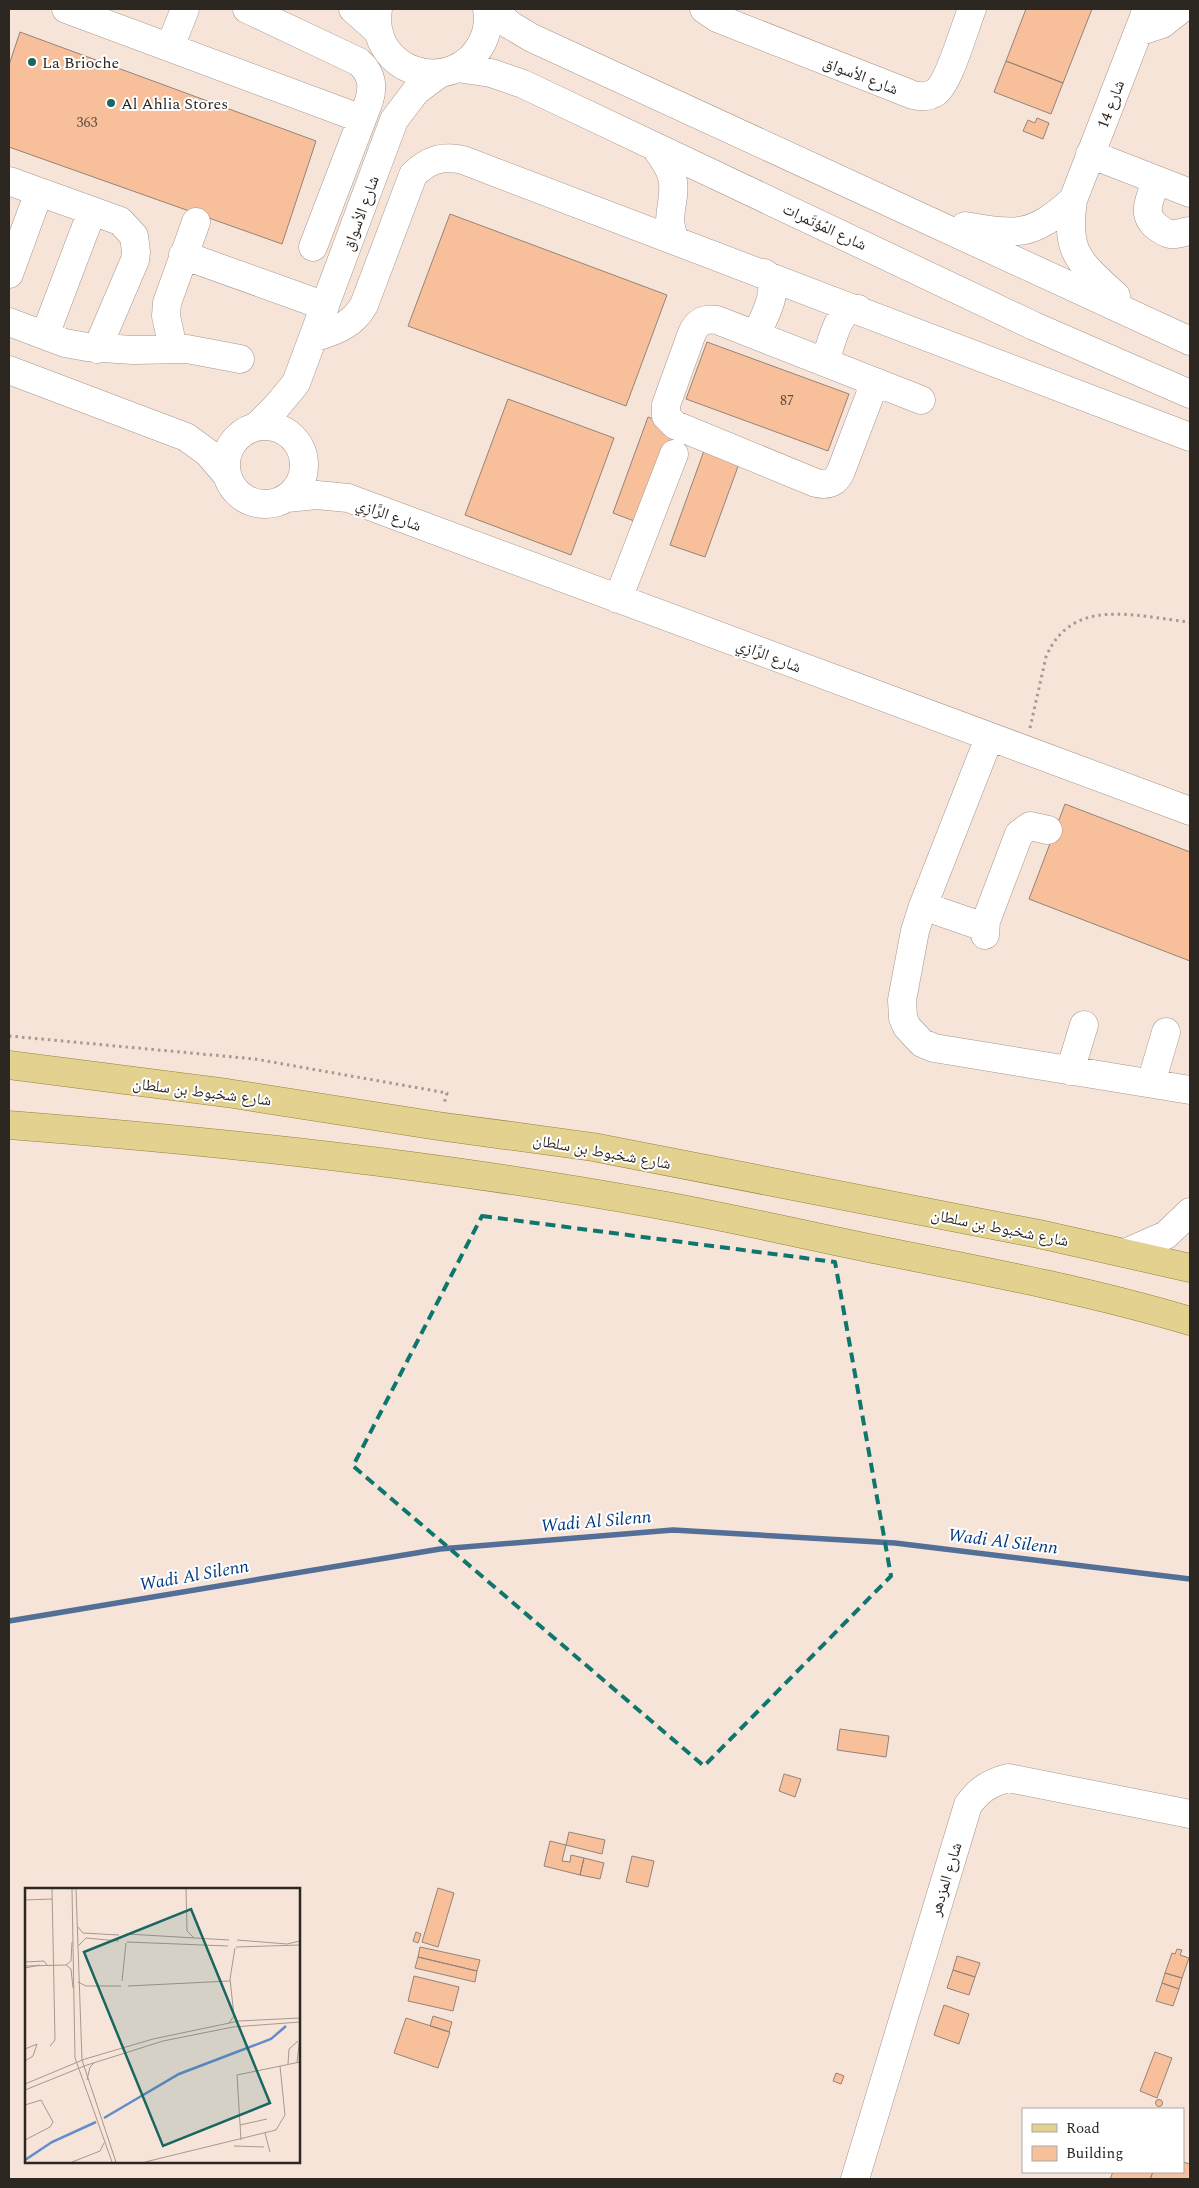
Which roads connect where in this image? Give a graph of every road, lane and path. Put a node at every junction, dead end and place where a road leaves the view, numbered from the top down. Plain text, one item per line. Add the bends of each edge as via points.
1 (66, 9) edge
2 (185, 9) edge
3 (247, 9) edge
4 (353, 9) edge
5 (487, 9) edge
6 (493, 9) edge
7 (704, 9) edge
8 (972, 9) edge
9 (1181, 9) edge
10 (1142, 20) edge
11 (382, 31) edge
12 (170, 48) junction
13 (448, 71) junction
14 (362, 119) junction
15 (394, 120) junction
16 (654, 146) junction
17 (1090, 154) junction
18 (1157, 180) junction
19 (9, 181) edge
20 (40, 192) junction
21 (1190, 194) edge
22 (1073, 200) junction
23 (92, 211) junction
24 (931, 220) junction
25 (196, 222) dead end
26 (1190, 230) edge
27 (675, 239) junction
28 (313, 247) dead end
29 (183, 255) junction
30 (764, 273) junction
31 (9, 274) edge
32 (325, 306) junction
33 (858, 309) junction
34 (1135, 314) junction
35 (9, 322) edge
36 (45, 335) junction
37 (756, 335) junction
38 (313, 338) junction
39 (1190, 341) edge
40 (173, 348) junction
41 (97, 349) junction
42 (240, 359) dead end
43 (825, 362) junction
44 (9, 370) edge
45 (875, 382) junction
46 (296, 383) junction
47 (1190, 394) edge
48 (921, 400) dead end
49 (248, 430) junction
50 (1190, 436) edge
51 (186, 437) junction
52 (300, 449) junction
53 (674, 454) dead end
54 (226, 474) junction
55 (286, 498) junction
56 (348, 498) junction
57 (618, 599) junction
58 (1190, 622) edge
59 (990, 738) junction
60 (1024, 751) junction
61 (1190, 811) edge
62 (1048, 830) dead end
63 (923, 906) junction
64 (1084, 1025) dead end
65 (1166, 1032) dead end
66 (9, 1036) edge
67 (9, 1065) edge
68 (1070, 1071) junction
69 (1151, 1083) junction
70 (1190, 1090) edge
71 (9, 1125) edge
72 (438, 1126) junction
73 (1190, 1212) edge
74 (1125, 1253) junction
75 (1190, 1268) edge
76 (1190, 1321) edge
77 (1190, 1814) edge
78 (854, 2179) edge

1 - 12 street
2 - 12 street
3 - 14 street via 365,68 370,75 372,92
4 - 11 street
5 - 13 street, شارع الأسواق via 488,26 484,39 469,61
6 - 24 street via 510,25 532,38
7 - 8 street, شارع الأسواق via 717,18 922,97 942,86
9 - 10 street via 1162,24
10 - 17 street, شارع 14
11 - 13 street, شارع المُؤتَمرات via 411,70 425,74
11 - 15 street, شارع الأسواق via 396,83
12 - 14 street
13 - 15 street, شارع الأسواق via 416,91
13 - 16 street, شارع المُؤتَمرات via 506,77
14 - 28 street
15 - 32 street, شارع الأسواق
16 - 27 street via 672,177 673,195 668,219
16 - 47 street, شارع المُؤتَمرات via 1034,326
17 - 18 street
17 - 22 street, شارع 14
18 - 21 street
18 - 26 street via 1146,209 1150,220 1169,233
19 - 20 street
20 - 23 street
20 - 31 street
22 - 24 street, شارع 14 via 1047,222 1023,232 996,231
22 - 34 street, شارع 14 via 1070,233 1075,253 1088,271
23 - 36 street
23 - 41 street via 125,225 134,236 136,252
24 - 34 street
25 - 29 street
27 - 30 street
27 - 38 street via 463,160 435,159 413,175 358,315 341,329
29 - 32 street
29 - 40 street via 167,303 166,316
30 - 33 street
30 - 37 street via 771,279 773,288
32 - 38 street, شارع الأسواق
33 - 43 street via 850,309 842,316
33 - 50 street
34 - 39 street
35 - 36 street
36 - 41 street via 65,343
37 - 43 street
37 - 45 street via 717,320 698,323 666,404 669,421 816,483 829,484 835,482 842,471
38 - 46 street, شارع الأسواق
40 - 41 street
40 - 42 street
43 - 45 street
44 - 51 street
45 - 48 street
46 - 49 street, شارع الأسواق via 277,406
46 - 52 street, شارع الأسواق via 295,413
49 - 51 street
49 - 52 street via 268,426 280,429
49 - 54 street via 233,441 228,451
51 - 54 street via 208,453
52 - 55 street via 303,474 294,492
52 - 56 street, شارع الرَّازِي
53 - 57 street
54 - 55 street via 235,490 250,502 269,504
55 - 56 street, شارع الرَّازِي via 317,495
56 - 57 street, شارع الرَّازِي
57 - 59 street, شارع الرَّازِي
58 - 60 path via 1099,614 1066,627 1050,646 1046,657
59 - 60 street, شارع الرَّازِي
59 - 63 street
60 - 61 street, شارع الرَّازِي
62 - 63 street via 1030,826 1019,834 984,931
63 - 68 street via 902,1000 903,1018 913,1036 934,1048
64 - 68 street
65 - 69 street
66 - 72 path via 255,1059 447,1093
67 - 72 main road, شارع شخبوط بن سلطان
68 - 69 street
69 - 70 street
71 - 76 main road via 329,1155 570,1190 743,1220 996,1273
72 - 74 main road, شارع شخبوط بن سلطان via 593,1147
73 - 74 street via 1166,1235
74 - 75 main road, شارع شخبوط بن سلطان
77 - 78 street, شارع المزدهر via 1008,1778 992,1782 978,1792 968,1805

